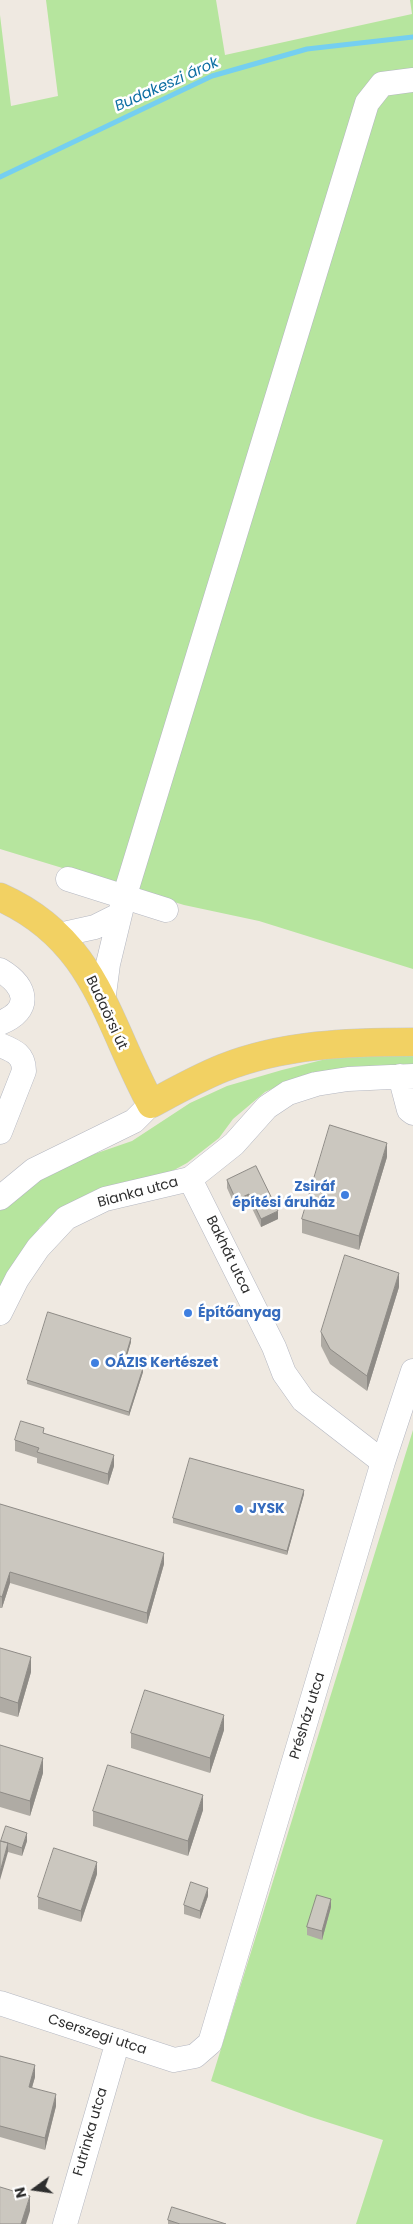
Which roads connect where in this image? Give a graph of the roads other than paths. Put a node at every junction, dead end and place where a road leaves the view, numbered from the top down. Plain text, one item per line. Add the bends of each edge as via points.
1 (413, 80) edge
2 (68, 879) dead end
3 (0, 897) edge
4 (122, 906) junction
5 (166, 910) dead end
6 (59, 935) junction
7 (0, 970) edge
8 (103, 1002) junction
9 (0, 1023) edge
10 (413, 1042) edge
11 (0, 1046) edge
12 (407, 1076) edge
13 (151, 1104) junction
14 (413, 1113) edge
15 (0, 1132) edge
16 (190, 1180) junction
17 (0, 1198) edge
18 (0, 1313) edge
19 (413, 1370) edge
20 (384, 1462) junction
21 (0, 2003) edge
22 (118, 2041) junction
23 (195, 2056) joint
24 (65, 2224) edge

1 - 4 street via 382,84 368,103
2 - 4 street
3 - 6 main road, Budaörsi út
4 - 5 street
4 - 6 street via 95,927
4 - 8 street
6 - 8 main road, Budaörsi út via 93,980
7 - 9 street via 13,978 23,999 20,1010
8 - 13 main road, Budaörsi út
10 - 13 main road via 330,1044 276,1052 224,1068
11 - 15 street via 18,1053 24,1061 24,1071
12 - 14 street via 409,1110
12 - 16 street, Bianka utca via 348,1079 288,1093 267,1107 234,1144
13 - 17 street via 134,1121 34,1170
16 - 18 street, Bianka utca via 106,1199 66,1218 38,1248
16 - 20 street, Bakhát utca via 284,1373 303,1400
19 - 20 street, Présház utca
20 - 23 street, Présház utca via 210,2042
21 - 22 street, Cserszegi utca
22 - 23 street, Cserszegi utca via 174,2060
22 - 24 street, Futrinka utca

